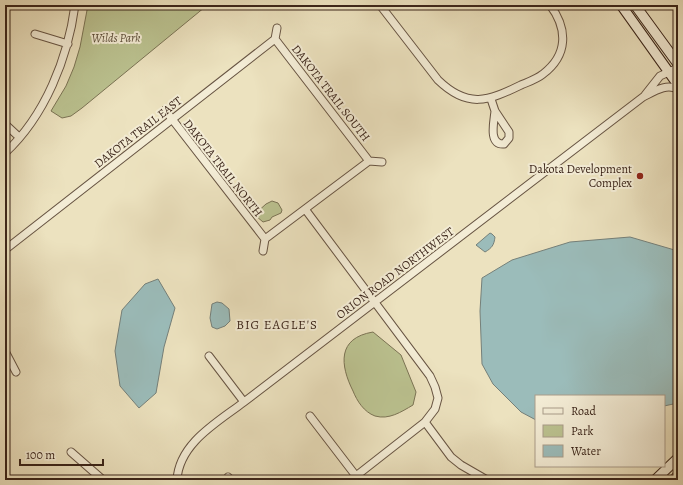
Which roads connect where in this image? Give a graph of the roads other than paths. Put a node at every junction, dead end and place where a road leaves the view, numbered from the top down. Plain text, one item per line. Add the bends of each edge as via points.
1 (75, 5) edge
2 (380, 5) edge
3 (550, 5) edge
4 (621, 5) edge
5 (635, 5) edge
6 (277, 28) dead end
7 (35, 34) dead end
8 (275, 39) junction
9 (68, 44) junction
10 (678, 64) edge
11 (678, 68) edge
12 (669, 72) junction
13 (678, 85) edge
14 (678, 90) edge
15 (643, 97) junction
16 (491, 99) junction
17 (165, 110) dead end
18 (495, 111) dead end
19 (171, 119) junction
20 (5, 124) edge
21 (19, 137) junction
22 (5, 153) edge
23 (369, 161) junction
24 (382, 162) dead end
25 (304, 209) junction
26 (265, 239) junction
27 (6, 249) dead end
28 (263, 251) dead end
29 (374, 302) junction
30 (5, 351) edge
31 (209, 356) dead end
32 (16, 372) dead end
33 (244, 402) junction
34 (310, 416) dead end
35 (424, 422) junction
36 (71, 452) dead end
37 (678, 458) edge
38 (678, 476) edge
39 (355, 478) edge
40 (103, 480) edge
41 (177, 480) edge
42 (487, 480) edge
43 (655, 480) edge
44 (674, 480) edge

1 - 9 street
2 - 16 street via 446,88 466,98
3 - 16 street via 559,19 564,40 557,60 542,75
4 - 12 street
5 - 10 street
6 - 8 street
7 - 9 street
8 - 19 street, DAKOTA TRAIL EAST
8 - 23 street, DAKOTA TRAIL SOUTH
9 - 21 street via 50,91
11 - 12 street, ORION ROAD NORTHWEST
12 - 13 street
12 - 15 street, ORION ROAD NORTHWEST via 660,76
14 - 15 street, ORION ROAD NORTHWEST via 660,88
15 - 29 street, ORION ROAD NORTHWEST
16 - 18 street
17 - 19 street, DAKOTA TRAIL NORTH
19 - 26 street, DAKOTA TRAIL NORTH
19 - 27 street, DAKOTA TRAIL EAST
20 - 21 street
21 - 22 street
23 - 24 street
23 - 25 street
25 - 26 street
25 - 29 street
26 - 28 street
29 - 33 street, ORION ROAD NORTHWEST
29 - 35 street via 436,387 438,398 435,409
30 - 32 street
31 - 33 street
33 - 41 street, ORION ROAD NORTHWEST via 200,436 183,458
34 - 39 street
35 - 39 street
35 - 42 street via 451,457
36 - 40 street
37 - 43 street
38 - 44 street

